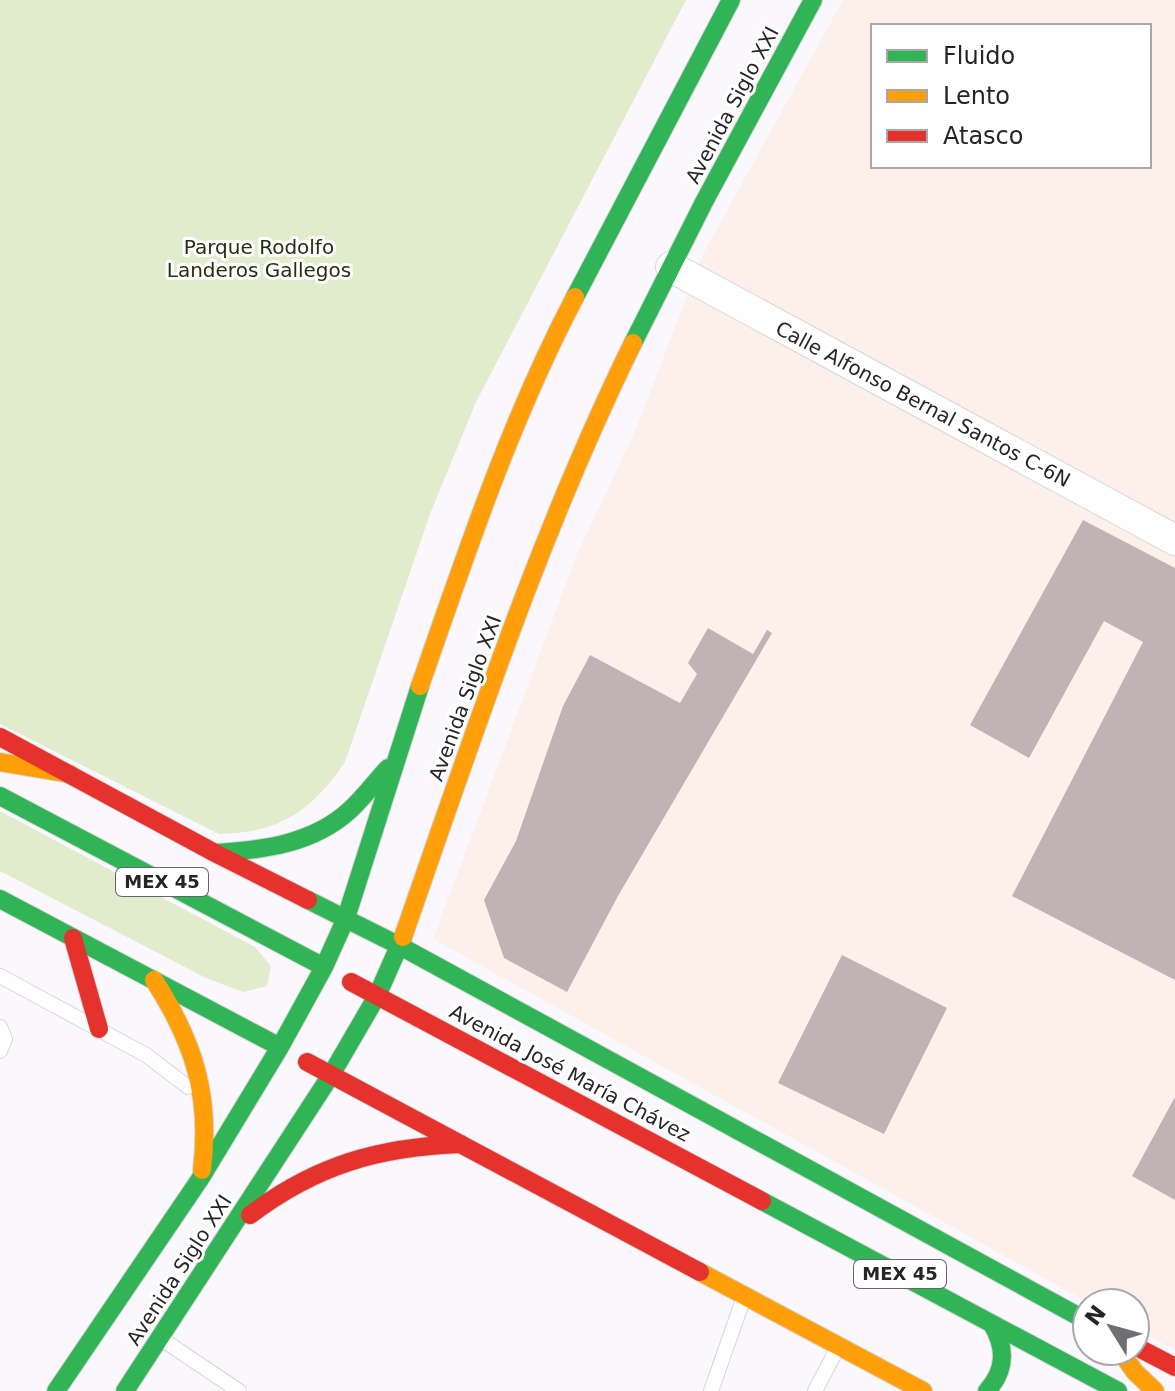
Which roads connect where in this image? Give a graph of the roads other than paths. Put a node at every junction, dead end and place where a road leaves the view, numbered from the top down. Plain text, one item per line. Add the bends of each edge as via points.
1 (731, 0) edge
2 (813, 0) edge
3 (671, 267) junction
4 (1175, 540) edge
5 (0, 737) edge
6 (395, 760) junction
7 (0, 762) edge
8 (70, 774) junction
9 (0, 796) edge
10 (215, 853) junction
11 (0, 899) edge
12 (346, 918) junction
13 (73, 938) junction
14 (400, 946) junction
15 (324, 967) junction
16 (0, 976) edge
17 (154, 980) junction
18 (377, 996) junction
19 (0, 1027) edge
20 (99, 1029) junction
21 (280, 1047) junction
22 (0, 1051) edge
23 (331, 1075) junction
24 (205, 1102) junction
25 (462, 1144) junction
26 (200, 1179) junction
27 (233, 1229) junction
28 (744, 1296) junction
29 (1071, 1312) edge
30 (992, 1324) junction
31 (160, 1338) junction
32 (838, 1346) junction
33 (1151, 1354) edge
34 (1131, 1367) edge
35 (1175, 1367) edge
36 (819, 1389) edge
37 (56, 1391) edge
38 (125, 1391) edge
39 (239, 1391) edge
40 (711, 1391) edge
41 (923, 1391) edge
42 (987, 1391) edge
43 (1118, 1391) edge
44 (1155, 1391) edge

1 - 6 main road, Avenida Siglo XXI via 544,357 473,532
2 - 3 main road, Avenida Siglo XXI
3 - 4 street, Calle Alfonso Bernal Santos C-6N
3 - 14 main road, Avenida Siglo XXI via 602,407 536,562
5 - 8 main road, Avenida José María Chávez
6 - 10 main road via 349,811 310,837 265,850
6 - 12 main road, Avenida Siglo XXI
7 - 8 main road
8 - 10 main road, Avenida José María Chávez
9 - 15 main road, Avenida José María Chávez / MEX 45
10 - 12 main road, Avenida José María Chávez
11 - 13 main road
12 - 14 main road, Avenida José María Chávez
12 - 15 main road, Avenida Siglo XXI
13 - 17 main road
13 - 20 main road
14 - 18 main road, Avenida Siglo XXI
14 - 29 main road, Avenida José María Chávez
15 - 18 main road, Avenida José María Chávez / MEX 45
15 - 21 main road, Avenida Siglo XXI
16 - 20 lane
17 - 21 main road
17 - 24 main road via 183,1026
18 - 23 main road, Avenida Siglo XXI
18 - 30 main road, Avenida José María Chávez / MEX 45
19 - 22 lane via 5,1039
20 - 24 lane via 163,1066
21 - 23 main road
21 - 26 main road, Avenida Siglo XXI
23 - 25 main road
23 - 27 main road, Avenida Siglo XXI
24 - 26 main road
25 - 27 main road via 400,1148 340,1163 283,1190
25 - 28 main road
26 - 37 main road, Avenida Siglo XXI
27 - 31 main road, Avenida Siglo XXI
28 - 32 main road
28 - 40 lane
30 - 42 main road via 1003,1354 999,1376
30 - 43 main road, Avenida José María Chávez / MEX 45
31 - 38 main road, Avenida Siglo XXI
31 - 39 lane
32 - 36 lane
32 - 41 main road
33 - 35 main road
34 - 44 main road

